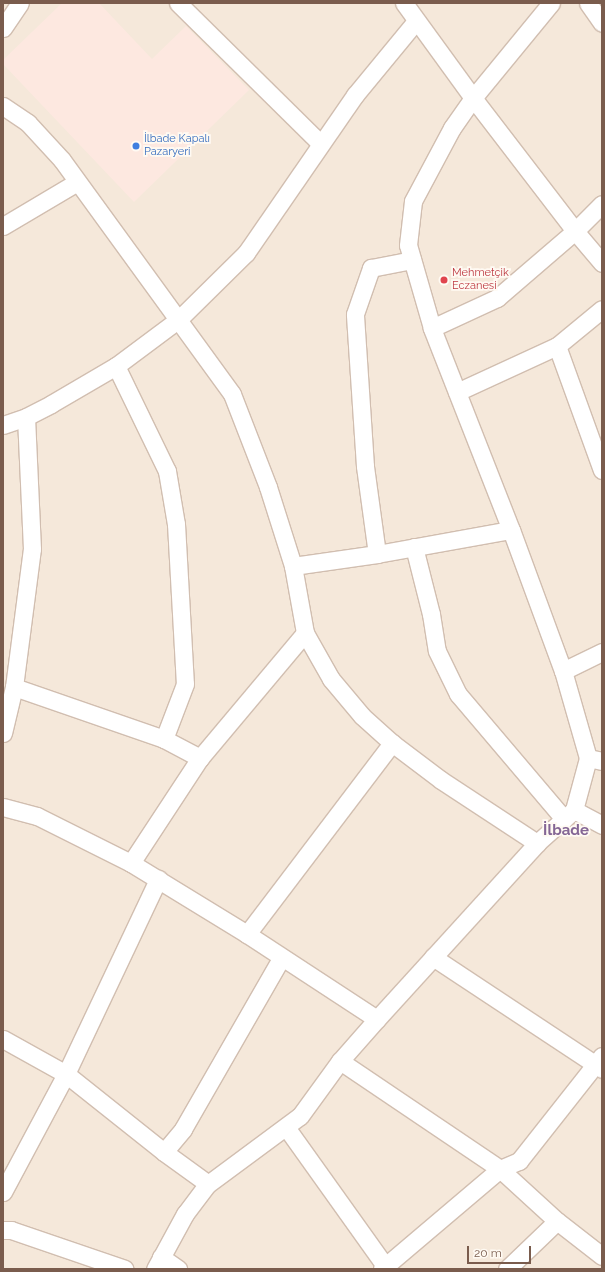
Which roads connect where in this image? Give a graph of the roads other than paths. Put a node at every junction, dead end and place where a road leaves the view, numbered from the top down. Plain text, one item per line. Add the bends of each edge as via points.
1 (20, 3) edge
2 (178, 3) edge
3 (404, 3) edge
4 (551, 3) edge
5 (588, 3) edge
6 (416, 21) junction
7 (602, 23) edge
8 (3, 28) edge
9 (473, 98) junction
10 (3, 106) edge
11 (320, 143) junction
12 (77, 182) junction
13 (602, 204) edge
14 (3, 226) edge
15 (575, 231) junction
16 (412, 260) junction
17 (602, 263) edge
18 (602, 309) edge
19 (179, 319) junction
20 (432, 328) junction
21 (557, 346) junction
22 (116, 366) junction
23 (457, 392) junction
24 (26, 417) junction
25 (3, 425) edge
26 (602, 470) edge
27 (511, 530) junction
28 (414, 547) junction
29 (377, 554) junction
30 (293, 566) junction
31 (305, 633) junction
32 (602, 652) edge
33 (563, 671) junction
34 (14, 687) junction
35 (4, 725) edge
36 (164, 739) junction
37 (392, 743) junction
38 (200, 758) junction
39 (595, 760) edge
40 (3, 807) edge
41 (569, 814) junction
42 (602, 825) edge
43 (537, 843) junction
44 (131, 863) junction
45 (158, 879) junction
46 (247, 934) junction
47 (282, 957) junction
48 (433, 957) junction
49 (377, 1019) junction
50 (3, 1039) edge
51 (340, 1061) junction
52 (600, 1064) edge
53 (66, 1074) junction
54 (286, 1127) junction
55 (164, 1152) junction
56 (500, 1169) junction
57 (208, 1184) junction
58 (3, 1192) edge
59 (557, 1221) junction
60 (3, 1230) edge
61 (602, 1256) edge
62 (158, 1263) edge
63 (383, 1267) edge
64 (125, 1269) edge
65 (178, 1269) edge
66 (507, 1269) edge

1 - 8 street
2 - 11 street
3 - 6 street
4 - 9 street
5 - 7 street
6 - 9 street
6 - 11 street via 355,95
9 - 15 street
9 - 16 street via 452,128 413,201 408,246
10 - 12 street via 28,123 62,160
11 - 19 street via 246,253
12 - 14 street
12 - 19 street
13 - 15 street
15 - 17 street
15 - 20 street via 497,298
16 - 20 street
16 - 29 street via 371,268 355,314 365,466
18 - 21 street
19 - 22 street
19 - 30 street via 232,394 268,487
20 - 23 street
21 - 23 street
21 - 26 street
22 - 24 street
22 - 36 street via 167,471 176,524 186,684
23 - 27 street
24 - 25 street
24 - 34 street via 32,549
27 - 28 street
27 - 33 street
28 - 29 street
28 - 41 street via 431,614 437,651 458,694
29 - 30 street
30 - 31 street
31 - 37 street via 331,680 362,716
31 - 38 street
32 - 33 street
33 - 39 street
34 - 35 street
34 - 36 street
36 - 38 street
37 - 43 street via 440,780
37 - 46 street
38 - 44 street
39 - 41 street
40 - 44 street via 37,816
41 - 42 street
41 - 43 street
43 - 48 street
44 - 45 street
45 - 46 street
45 - 53 street
46 - 47 street
47 - 49 street
47 - 55 street via 183,1130
48 - 49 street
48 - 52 street
49 - 51 street
50 - 53 street
51 - 54 street via 300,1116
51 - 56 street
52 - 56 street via 519,1161
53 - 55 street
53 - 58 street
54 - 57 street
54 - 63 street
55 - 57 street
56 - 59 street
56 - 63 street
57 - 62 street via 185,1214
59 - 61 street
59 - 66 street
60 - 64 street via 11,1230
62 - 65 street

